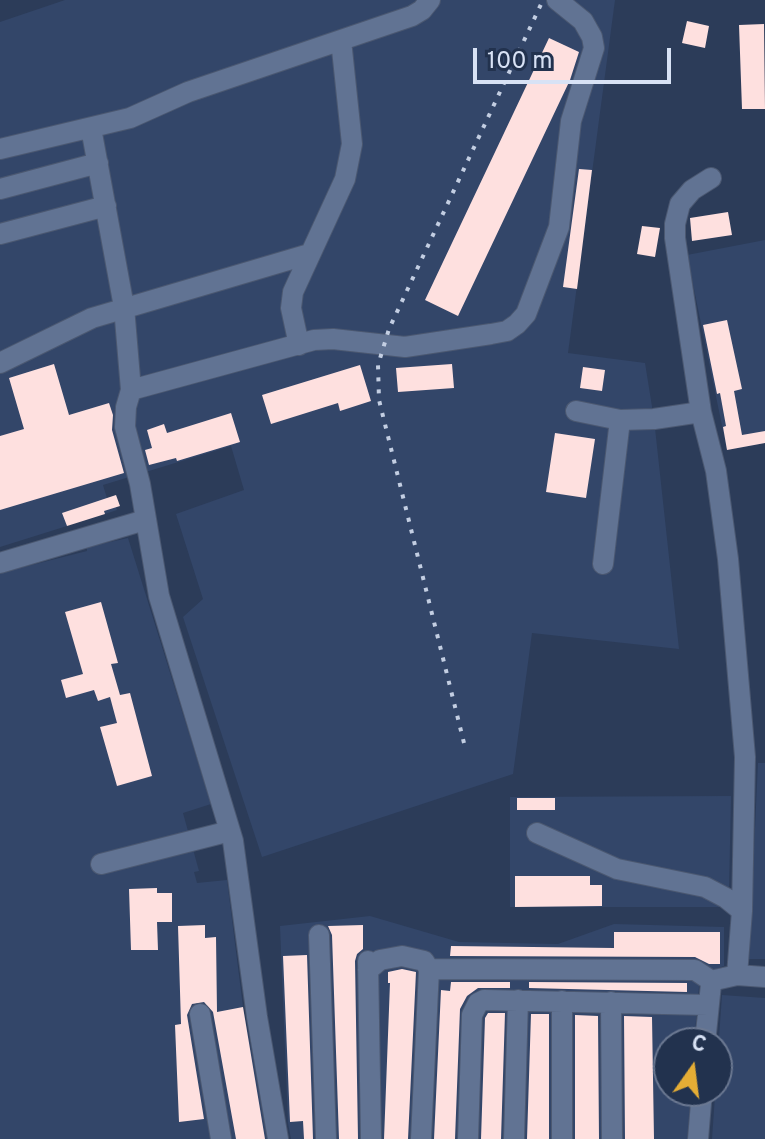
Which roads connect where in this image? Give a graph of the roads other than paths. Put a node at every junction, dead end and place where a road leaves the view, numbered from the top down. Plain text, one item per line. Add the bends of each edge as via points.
1 (430, 0) edge
2 (557, 0) edge
3 (341, 40) junction
4 (91, 128) junction
5 (0, 149) edge
6 (98, 163) junction
7 (711, 178) dead end
8 (0, 189) edge
9 (106, 206) junction
10 (0, 234) edge
11 (309, 254) junction
12 (124, 307) junction
13 (299, 345) junction
14 (0, 363) edge
15 (131, 390) junction
16 (576, 411) dead end
17 (701, 412) junction
18 (620, 420) junction
19 (145, 520) junction
20 (0, 563) edge
21 (603, 564) dead end
22 (755, 756) edge
23 (230, 831) junction
24 (537, 833) dead end
25 (101, 864) dead end
26 (742, 911) junction
27 (319, 935) dead end
28 (429, 969) junction
29 (737, 975) junction
30 (765, 977) edge
31 (713, 982) junction
32 (518, 1000) junction
33 (562, 1001) junction
34 (611, 1002) junction
35 (708, 1005) junction
36 (200, 1014) dead end
37 (706, 1027) edge
38 (701, 1107) edge
39 (221, 1139) edge
40 (278, 1139) edge
41 (326, 1139) edge
42 (371, 1139) edge
43 (421, 1139) edge
44 (468, 1139) edge
45 (514, 1139) edge
46 (562, 1139) edge
47 (612, 1139) edge
48 (698, 1139) edge

1 - 3 lane via 412,16
2 - 13 lane via 583,21 594,48 571,121 559,227 526,314 507,331 405,347 333,339
3 - 4 lane
3 - 11 lane via 350,154 345,179
4 - 5 lane
4 - 6 lane
6 - 8 lane
6 - 9 lane
7 - 17 lane via 680,204 675,224
9 - 10 lane
9 - 12 lane
11 - 12 lane
11 - 13 lane via 291,308
12 - 14 lane via 72,326
12 - 15 lane
13 - 15 lane
15 - 19 lane via 125,427
16 - 18 lane
17 - 18 lane
17 - 22 lane via 716,471
18 - 21 lane
19 - 20 lane
19 - 23 lane via 159,596
22 - 26 lane
23 - 25 lane
23 - 40 lane
24 - 26 lane via 617,869 705,887
26 - 29 lane
27 - 41 lane
28 - 31 lane via 695,970
28 - 42 lane via 424,961 402,956 368,966
28 - 43 lane
29 - 30 lane
29 - 31 lane
31 - 35 lane
32 - 33 lane
32 - 44 lane via 484,1000 474,1007
32 - 45 lane
33 - 34 lane
33 - 46 lane
34 - 35 lane
34 - 47 lane
35 - 37 lane
36 - 39 lane
38 - 48 lane

